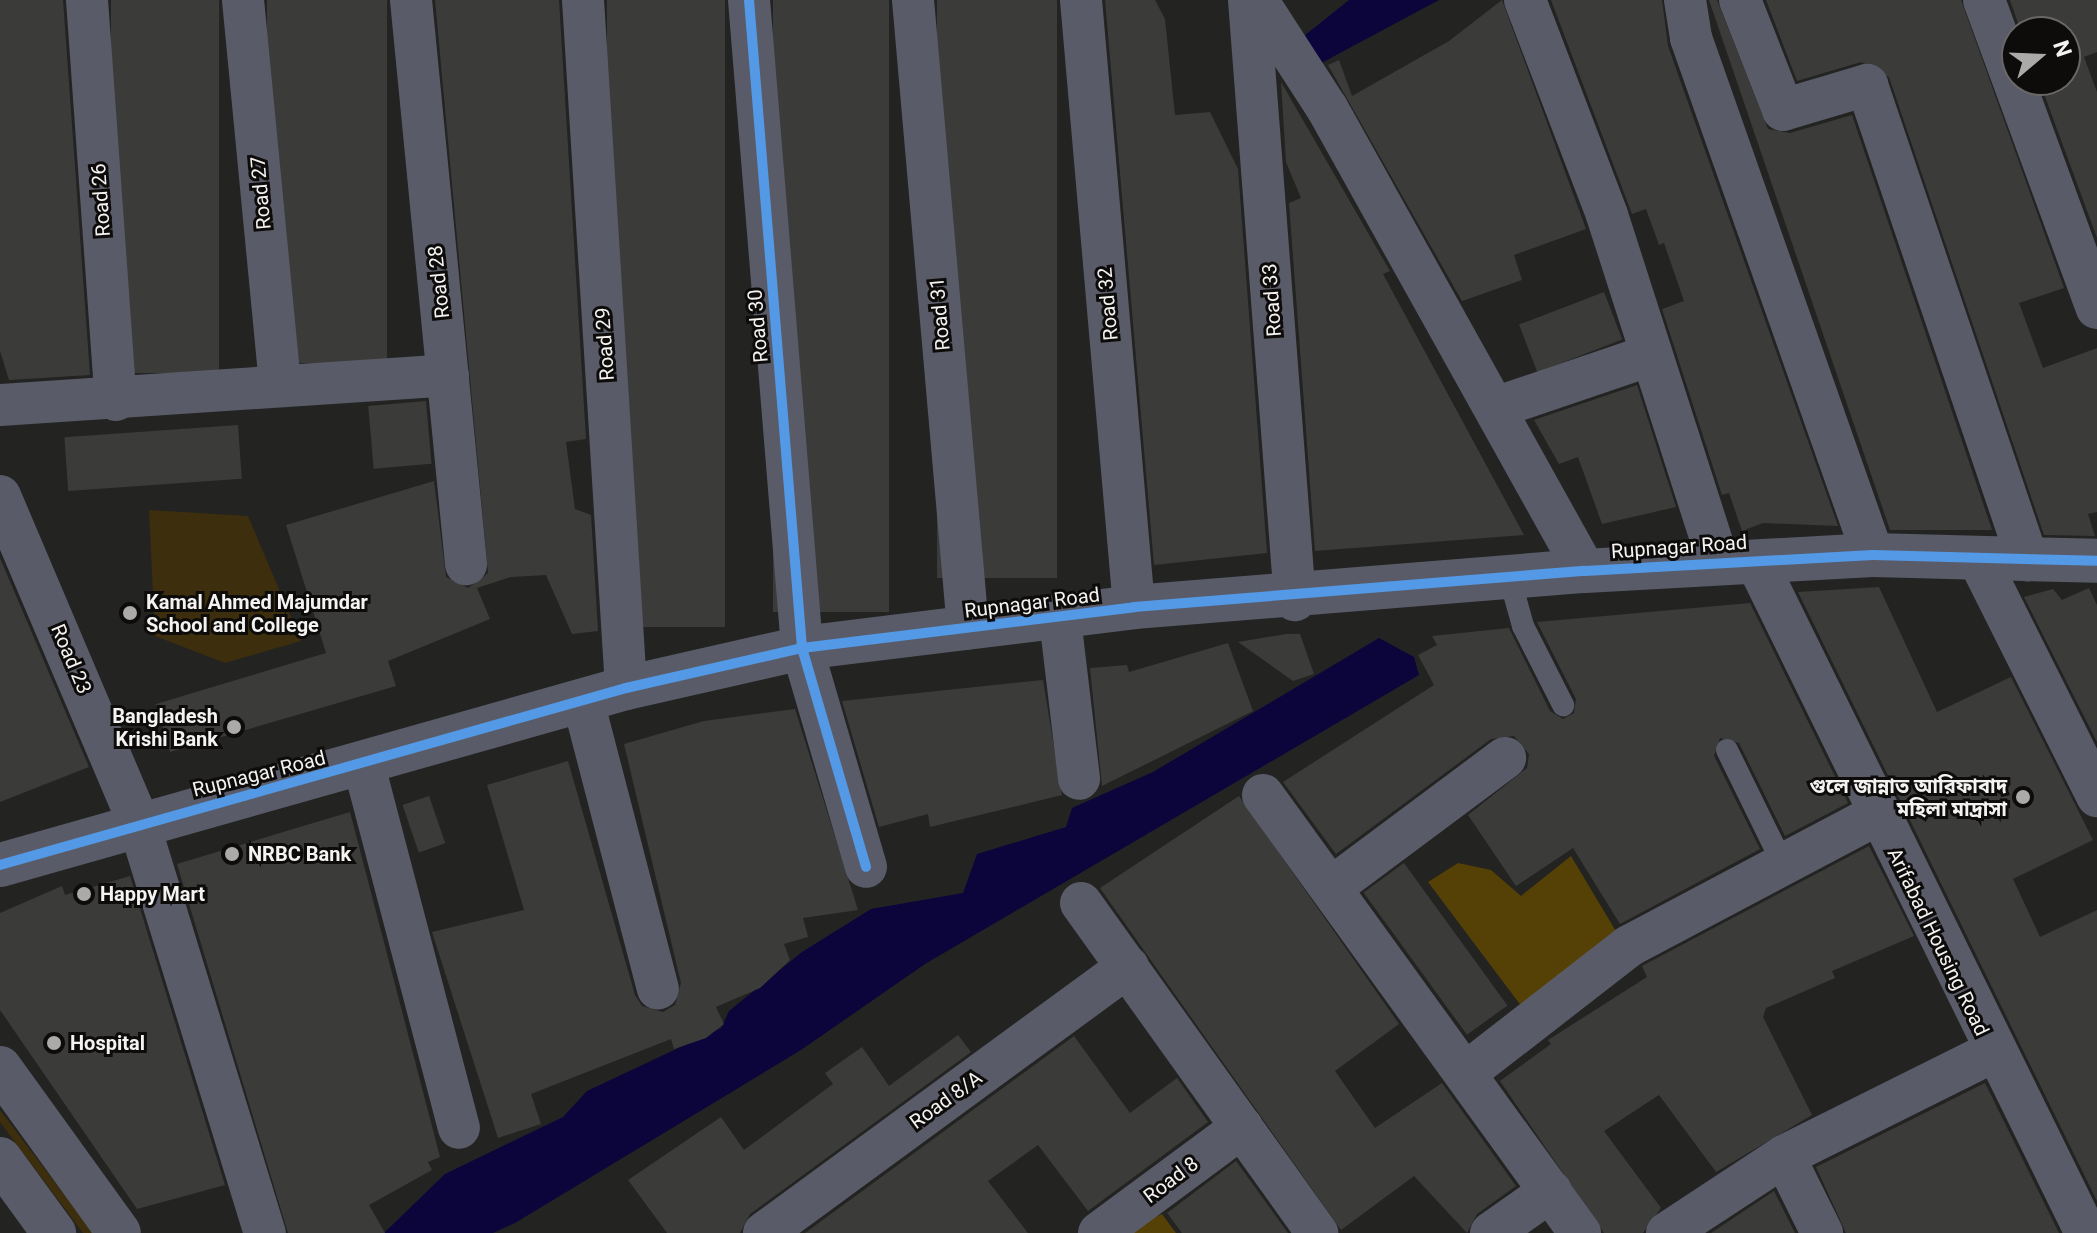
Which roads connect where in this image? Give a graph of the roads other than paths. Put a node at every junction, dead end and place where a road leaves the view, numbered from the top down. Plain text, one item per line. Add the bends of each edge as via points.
1 (87, 0) edge
2 (243, 0) edge
3 (411, 0) edge
4 (583, 0) edge
5 (749, 0) edge
6 (913, 0) edge
7 (1081, 0) edge
8 (1249, 0) edge
9 (1257, 0) edge
10 (1525, 0) edge
11 (1685, 0) edge
12 (1740, 0) edge
13 (1984, 0) edge
14 (2097, 308) edge
15 (1651, 355) junction
16 (448, 375) junction
17 (280, 385) junction
18 (116, 400) junction
19 (0, 405) edge
20 (1495, 408) junction
21 (0, 496) edge
22 (1873, 555) junction
23 (2028, 561) junction
24 (2097, 561) edge
25 (1737, 562) junction
26 (1980, 562) junction
27 (466, 564) dead end
28 (1585, 571) junction
29 (1510, 579) junction
30 (1295, 600) junction
31 (1134, 607) junction
32 (1060, 619) junction
33 (968, 629) junction
34 (802, 648) junction
35 (626, 688) junction
36 (584, 705) junction
37 (1563, 705) dead end
38 (1727, 750) dead end
39 (1505, 758) dead end
40 (364, 766) junction
41 (1079, 779) dead end
42 (1263, 795) dead end
43 (2097, 796) edge
44 (1876, 815) junction
45 (139, 824) junction
46 (1781, 860) junction
47 (0, 865) edge
48 (866, 867) dead end
49 (1332, 887) junction
50 (1081, 903) dead end
51 (1128, 967) junction
52 (658, 989) dead end
53 (1993, 1052) junction
54 (0, 1068) edge
55 (1468, 1071) junction
56 (1242, 1127) junction
57 (459, 1128) dead end
58 (1784, 1156) junction
59 (0, 1159) edge
60 (1551, 1191) junction
61 (54, 1233) edge
62 (119, 1233) edge
63 (265, 1233) edge
64 (764, 1233) edge
65 (1099, 1233) edge
66 (1317, 1233) edge
67 (1491, 1233) edge
68 (1580, 1233) edge
69 (1667, 1233) edge
70 (1822, 1233) edge
71 (2086, 1233) edge

1 - 18 street, Road 26
2 - 17 street, Road 27
3 - 16 street, Road 28
4 - 35 street, Road 29
5 - 34 street, Road 30
6 - 33 street, Road 31
7 - 31 street, Road 32
8 - 30 street, Road 33
9 - 20 street via 1327,108
10 - 15 street, Arifabad Housing Road via 1558,74
11 - 22 street via 1691,38
12 - 23 street via 1783,110 1867,85
13 - 14 street
15 - 20 street
15 - 25 street, Arifabad Housing Road
16 - 17 street
16 - 27 street, Road 28
17 - 18 street
18 - 19 street
20 - 28 street
21 - 45 street, Road 23
22 - 25 street, Rupnagar Road
22 - 26 street, Rupnagar Road
23 - 24 street, Rupnagar Road
23 - 26 street, Rupnagar Road
25 - 28 street, Rupnagar Road
25 - 44 street, Arifabad Housing Road
26 - 43 street
28 - 29 street, Rupnagar Road
29 - 30 street, Rupnagar Road
29 - 37 lane via 1523,626
30 - 31 street, Rupnagar Road
31 - 32 street, Rupnagar Road
32 - 33 street, Rupnagar Road
32 - 41 street
33 - 34 street, Rupnagar Road
34 - 35 street, Rupnagar Road
34 - 48 street, Road 30
35 - 36 street, Rupnagar Road
36 - 40 street, Rupnagar Road
36 - 52 street
38 - 46 lane
39 - 49 street
40 - 45 street, Rupnagar Road
40 - 57 street
42 - 49 street
44 - 46 street
44 - 53 street, Arifabad Housing Road
45 - 47 street, Rupnagar Road
45 - 63 street, Road 23
46 - 55 street via 1629,946
49 - 55 street
50 - 51 street
51 - 56 street
51 - 64 street, Road 8/A
53 - 58 street
53 - 71 street, Arifabad Housing Road
54 - 62 street
55 - 60 street
56 - 65 street, Road 8
56 - 66 street
58 - 69 street
58 - 70 street
59 - 61 street
60 - 67 street
60 - 68 street

